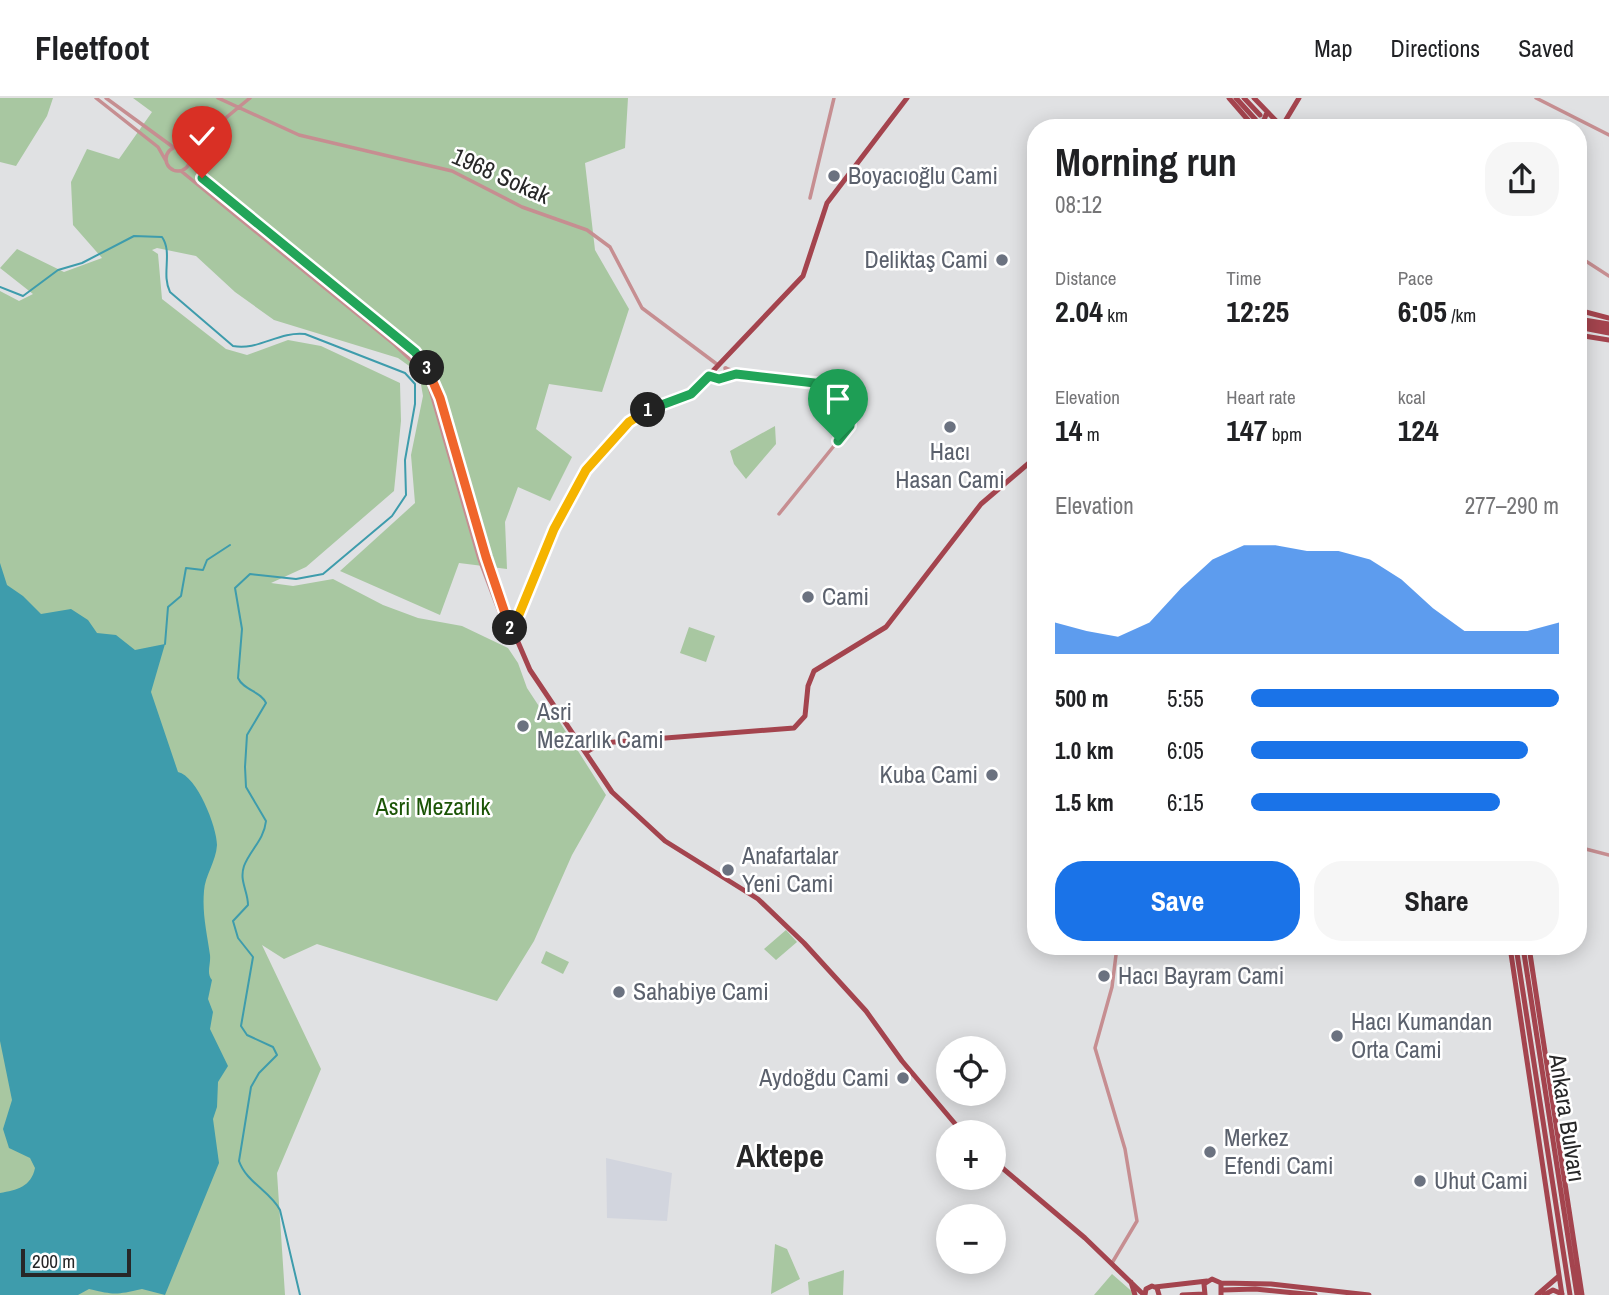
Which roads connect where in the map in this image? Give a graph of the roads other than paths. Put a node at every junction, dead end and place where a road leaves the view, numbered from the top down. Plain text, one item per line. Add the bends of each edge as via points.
1 (96, 98) edge
2 (106, 98) edge
3 (218, 98) edge
4 (250, 98) edge
5 (834, 98) edge
6 (907, 98) edge
7 (1229, 98) edge
8 (1236, 98) edge
9 (1244, 98) edge
10 (1254, 98) edge
11 (1299, 98) edge
12 (1536, 98) edge
13 (237, 108) junction
14 (1267, 112) junction
15 (1253, 119) tunnel mouth
16 (1254, 119) tunnel mouth
17 (1254, 119) tunnel mouth
18 (1264, 119) edge
19 (1274, 119) edge
20 (1286, 119) edge
21 (1577, 119) edge
22 (1587, 124) edge
23 (1609, 135) edge
24 (194, 144) junction
25 (181, 147) junction
26 (173, 148) junction
27 (166, 161) junction
28 (190, 161) junction
29 (181, 171) junction
30 (810, 198) dead end
31 (1587, 262) edge
32 (1609, 276) edge
33 (1587, 312) edge
34 (1609, 318) edge
35 (1587, 325) edge
36 (1587, 328) edge
37 (1587, 331) edge
38 (1609, 331) edge
39 (719, 363) junction
40 (725, 368) junction
41 (736, 374) junction
42 (709, 376) junction
43 (724, 377) junction
44 (1027, 465) edge
45 (779, 514) dead end
46 (513, 636) junction
47 (586, 752) junction
48 (1587, 849) edge
49 (1609, 855) edge
50 (1115, 955) edge
51 (1511, 955) edge
52 (1517, 955) edge
53 (1524, 955) edge
54 (1530, 955) edge
55 (952, 1120) edge
56 (1006, 1171) edge
57 (1112, 1263) junction
58 (1559, 1276) junction
59 (1130, 1279) junction
60 (1207, 1281) junction
61 (1221, 1283) junction
62 (1153, 1286) junction
63 (1237, 1290) junction
64 (1222, 1294) edge
65 (1135, 1295) edge
66 (1144, 1295) edge
67 (1160, 1295) edge
68 (1182, 1295) edge
69 (1205, 1295) edge
70 (1232, 1295) edge
71 (1315, 1295) edge
72 (1369, 1295) edge
73 (1538, 1295) edge
74 (1544, 1295) edge
75 (1562, 1295) edge
76 (1570, 1295) edge
77 (1579, 1295) edge

1 - 27 street via 158,147
2 - 26 street
3 - 13 street, 1968 Sokak
4 - 13 street
5 - 30 street
6 - 39 main road via 827,203 803,276
7 - 15 main road
8 - 16 main road
9 - 17 main road
10 - 14 main road
11 - 20 main road
12 - 21 street
13 - 24 street
13 - 39 street, 1968 Sokak via 299,135 452,171 522,207 587,230 610,247 642,308
14 - 18 main road
14 - 19 main road
22 - 23 street
24 - 25 street
24 - 28 street
25 - 26 street
25 - 28 street via 188,151
26 - 27 street
27 - 29 street via 169,168
28 - 29 street
28 - 46 street via 202,178 415,352 425,365 440,398
29 - 46 street via 418,367 429,386 480,559
31 - 32 street
33 - 34 main road
35 - 38 main road via 1600,322
36 - 38 main road
37 - 38 main road via 1595,335
39 - 40 street, 1968 Sokak
39 - 42 main road
40 - 41 street
40 - 43 street
41 - 43 street
41 - 45 street via 850,387 850,426
42 - 43 street via 716,380
42 - 46 main road via 691,394 633,419 586,470 554,529
44 - 47 main road via 981,504 886,627 814,671 805,716 794,728 602,743
46 - 47 main road
47 - 55 main road via 612,792 665,841 758,899 804,943 866,1011
48 - 49 street
50 - 57 street via 1112,987 1095,1048 1125,1149 1138,1221
51 - 58 main road
52 - 76 main road, Ankara Bulvarı
53 - 77 main road, Ankara Bulvarı
54 - 77 main road
56 - 57 main road
57 - 59 main road
58 - 73 main road
58 - 75 main road
59 - 62 main road
59 - 65 main road
59 - 66 main road
60 - 61 main road
60 - 62 main road
60 - 69 main road
61 - 64 main road
61 - 72 main road
62 - 66 main road
62 - 67 main road
63 - 64 main road
63 - 70 main road
63 - 71 main road
68 - 69 main road
74 - 75 main road via 1553,1290

